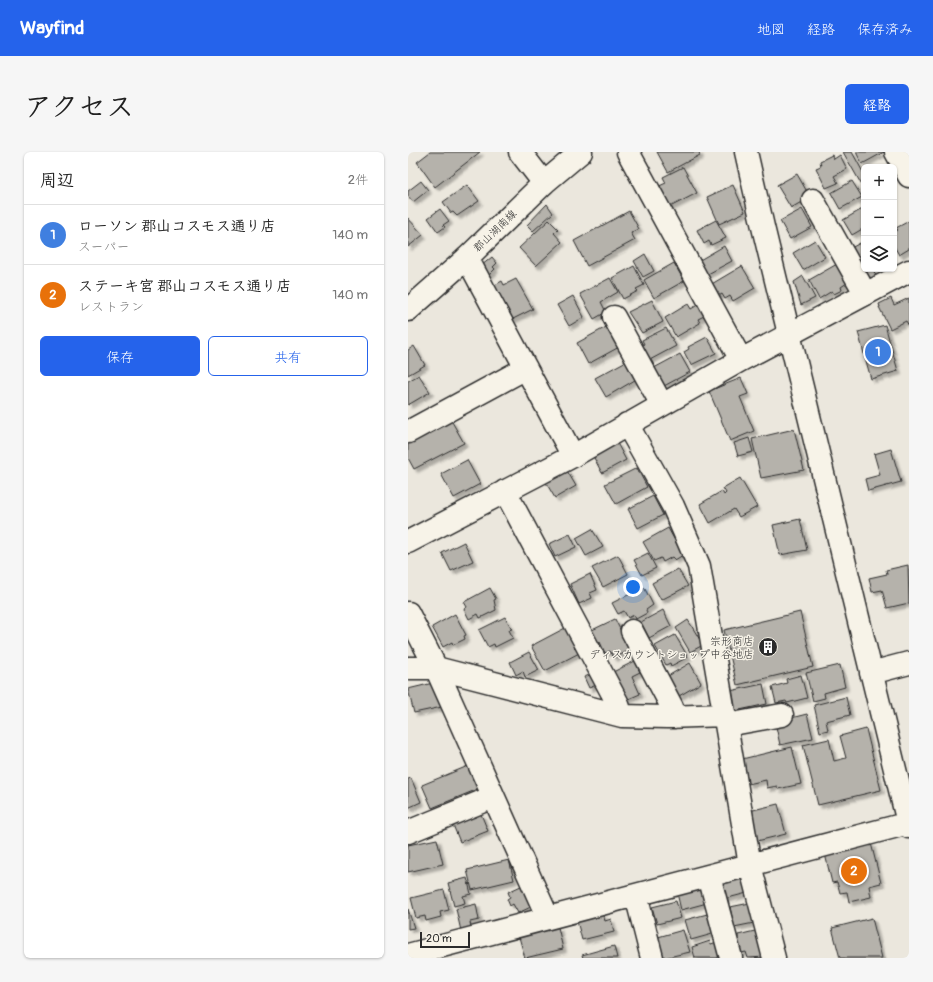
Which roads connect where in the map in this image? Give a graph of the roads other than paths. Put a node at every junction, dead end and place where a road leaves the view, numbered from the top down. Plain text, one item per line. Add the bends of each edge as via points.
1 (520, 152) edge
2 (581, 152) edge
3 (628, 152) edge
4 (746, 152) edge
5 (544, 183) junction
6 (813, 200) dead end
7 (467, 258) junction
8 (909, 271) edge
9 (866, 293) junction
10 (408, 310) edge
11 (614, 317) dead end
12 (790, 336) junction
13 (741, 360) junction
14 (526, 368) junction
15 (662, 405) junction
16 (627, 424) junction
17 (408, 432) edge
18 (573, 456) junction
19 (505, 491) junction
20 (408, 542) edge
21 (408, 613) edge
22 (632, 631) dead end
23 (909, 663) edge
24 (408, 668) edge
25 (436, 668) junction
26 (871, 673) junction
27 (782, 715) dead end
28 (622, 716) junction
29 (674, 717) junction
30 (726, 720) junction
31 (493, 797) junction
32 (909, 825) edge
33 (408, 832) edge
34 (750, 864) junction
35 (709, 876) junction
36 (636, 895) junction
37 (548, 918) junction
38 (408, 955) edge
39 (652, 958) edge
40 (731, 958) edge
41 (774, 958) edge

1 - 5 street
2 - 5 street, 郡山湖南線
3 - 13 street
4 - 12 street
5 - 7 street, 郡山湖南線
6 - 9 street
7 - 10 street, 郡山湖南線
7 - 14 street
8 - 9 street
9 - 12 street
11 - 15 street
12 - 13 street
12 - 26 street
13 - 15 street
14 - 17 street
14 - 18 street
15 - 16 street
16 - 18 street
16 - 30 street via 673,506 699,566
18 - 19 street
19 - 20 street
19 - 28 street via 617,702
21 - 25 street
22 - 29 street via 672,707
23 - 26 street
24 - 25 street
25 - 28 street
25 - 31 street
26 - 32 street
27 - 30 street
28 - 29 street
29 - 30 street
30 - 34 street
31 - 33 street
31 - 37 street
32 - 34 street
34 - 35 street
34 - 41 street
35 - 36 street
35 - 40 street
36 - 37 street
36 - 39 street
37 - 38 street

